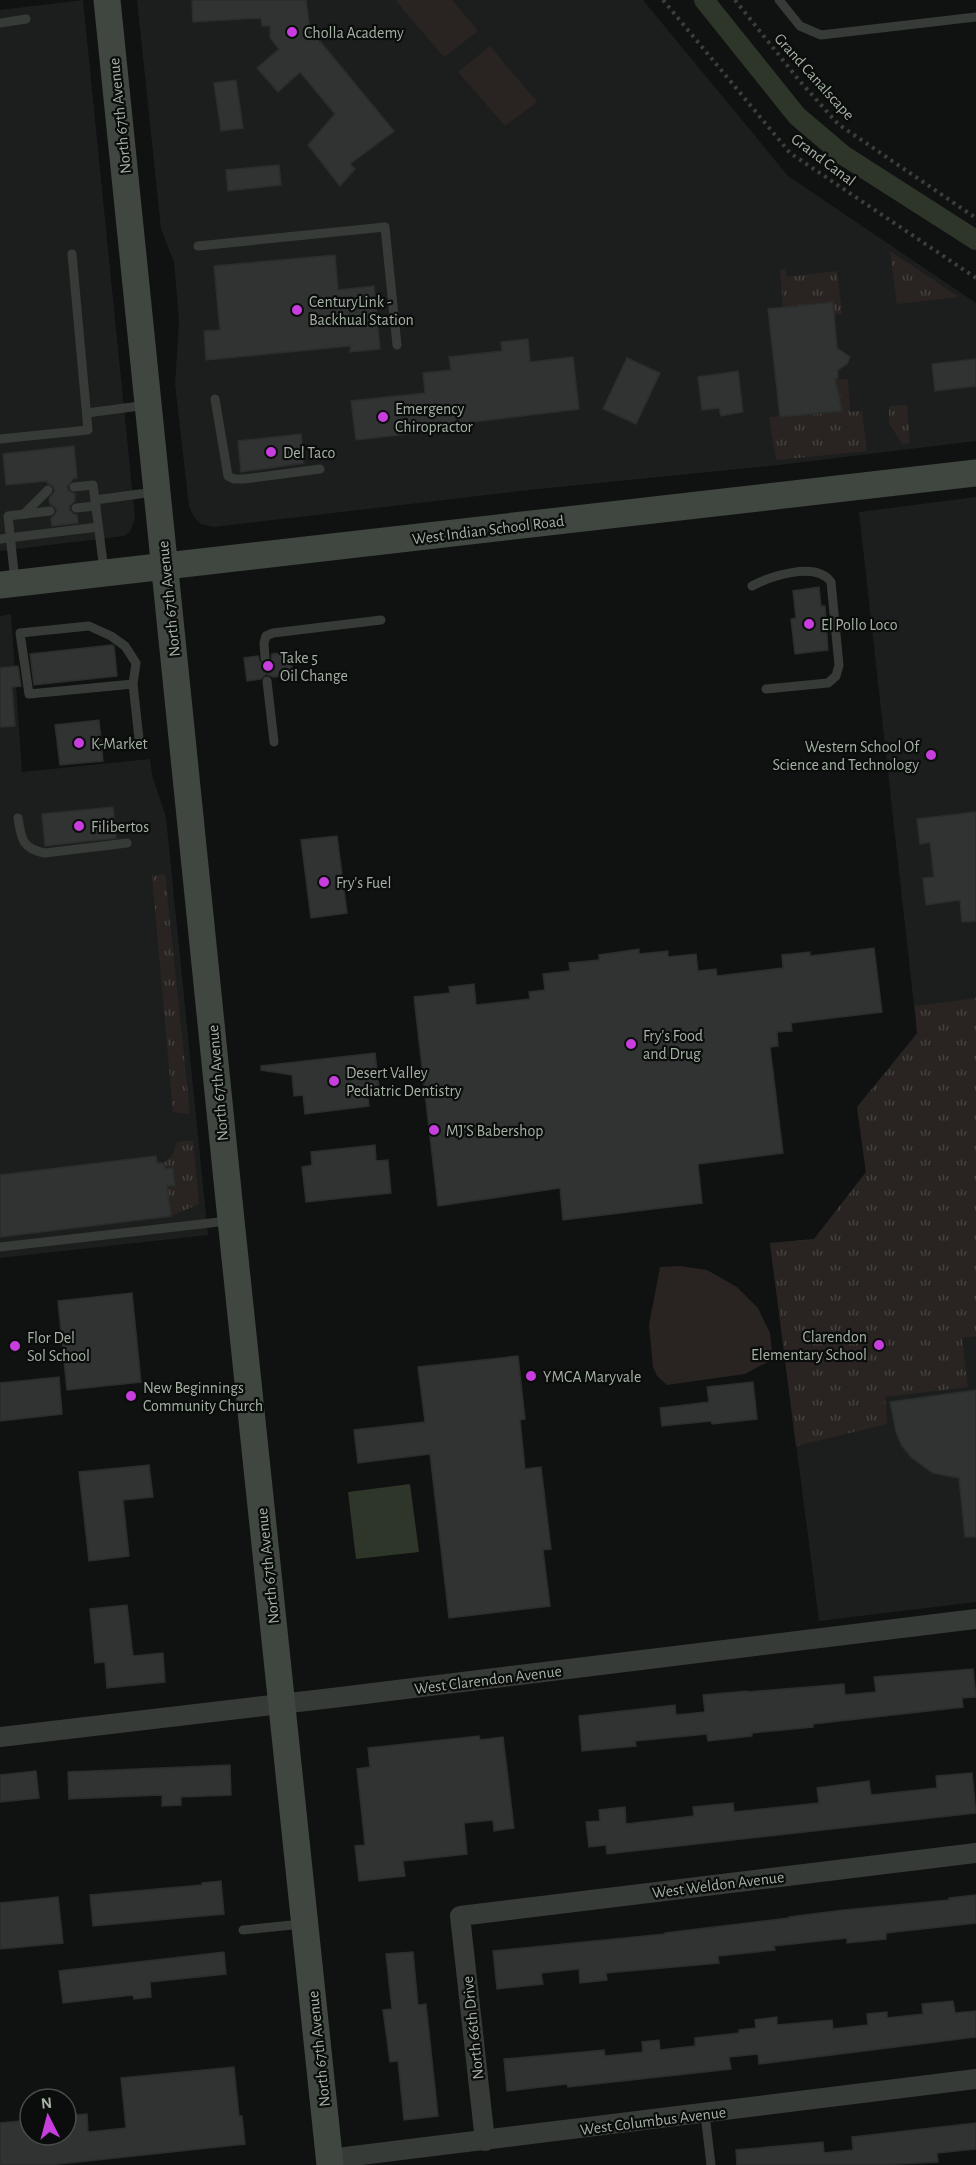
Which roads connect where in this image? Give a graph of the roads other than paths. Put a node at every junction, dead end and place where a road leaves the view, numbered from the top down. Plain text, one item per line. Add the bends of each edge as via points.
1 (107, 0) edge
2 (778, 0) edge
3 (976, 17) edge
4 (26, 19) dead end
5 (0, 23) edge
6 (198, 246) dead end
7 (72, 254) dead end
8 (397, 345) dead end
9 (215, 399) dead end
10 (148, 405) junction
11 (87, 413) junction
12 (0, 439) edge
13 (320, 469) dead end
14 (976, 473) edge
15 (74, 487) dead end
16 (48, 490) dead end
17 (156, 492) junction
18 (95, 503) junction
19 (76, 508) dead end
20 (50, 511) dead end
21 (24, 514) junction
22 (98, 527) junction
23 (10, 538) junction
24 (0, 539) edge
25 (164, 566) junction
26 (104, 572) junction
27 (7, 584) edge
28 (752, 586) dead end
29 (381, 620) dead end
30 (265, 658) dead end
31 (267, 681) dead end
32 (133, 684) junction
33 (766, 689) dead end
34 (139, 739) dead end
35 (274, 742) dead end
36 (18, 818) dead end
37 (127, 843) dead end
38 (231, 1220) junction
39 (0, 1248) edge
40 (976, 1619) edge
41 (281, 1704) junction
42 (0, 1737) edge
43 (976, 1853) edge
44 (460, 1916) joint
45 (304, 1924) junction
46 (243, 1930) dead end
47 (976, 2079) edge
48 (705, 2114) junction
49 (485, 2140) junction
50 (329, 2162) edge
51 (711, 2165) edge

1 - 10 main road, North 67th Avenue
2 - 3 lane via 800,26 821,35
4 - 5 lane
6 - 8 lane via 384,227
7 - 11 lane
9 - 13 lane via 228,476 244,479
10 - 11 lane
10 - 17 main road, North 67th Avenue
11 - 12 lane via 88,430
14 - 25 main road, West Indian School Road
15 - 18 lane via 93,485
16 - 21 lane
17 - 18 lane
17 - 25 main road, North 67th Avenue
18 - 19 lane
18 - 22 lane
20 - 21 lane
21 - 23 lane via 8,516
22 - 23 lane
22 - 26 lane
23 - 24 lane
23 - 27 lane
25 - 26 main road, West Indian School Road
25 - 38 main road, North 67th Avenue
26 - 27 main road, West Indian School Road
28 - 33 lane via 768,578 807,571 818,571 831,582 839,665 836,676 828,683
29 - 30 lane via 273,633 266,636
31 - 35 lane
32 - 32 lane via 29,694 20,633 89,626 125,646 136,663
32 - 34 lane
36 - 37 lane via 25,844 34,851
38 - 39 lane
38 - 41 main road, North 67th Avenue
40 - 41 street, West Clarendon Avenue
41 - 42 street, West Clarendon Avenue
41 - 45 main road, North 67th Avenue
43 - 44 street, West Weldon Avenue
44 - 49 street, North 66th Drive
45 - 46 lane
45 - 50 main road, North 67th Avenue
47 - 48 street, West Columbus Avenue
48 - 49 street, West Columbus Avenue
48 - 51 lane
49 - 50 street, West Columbus Avenue

